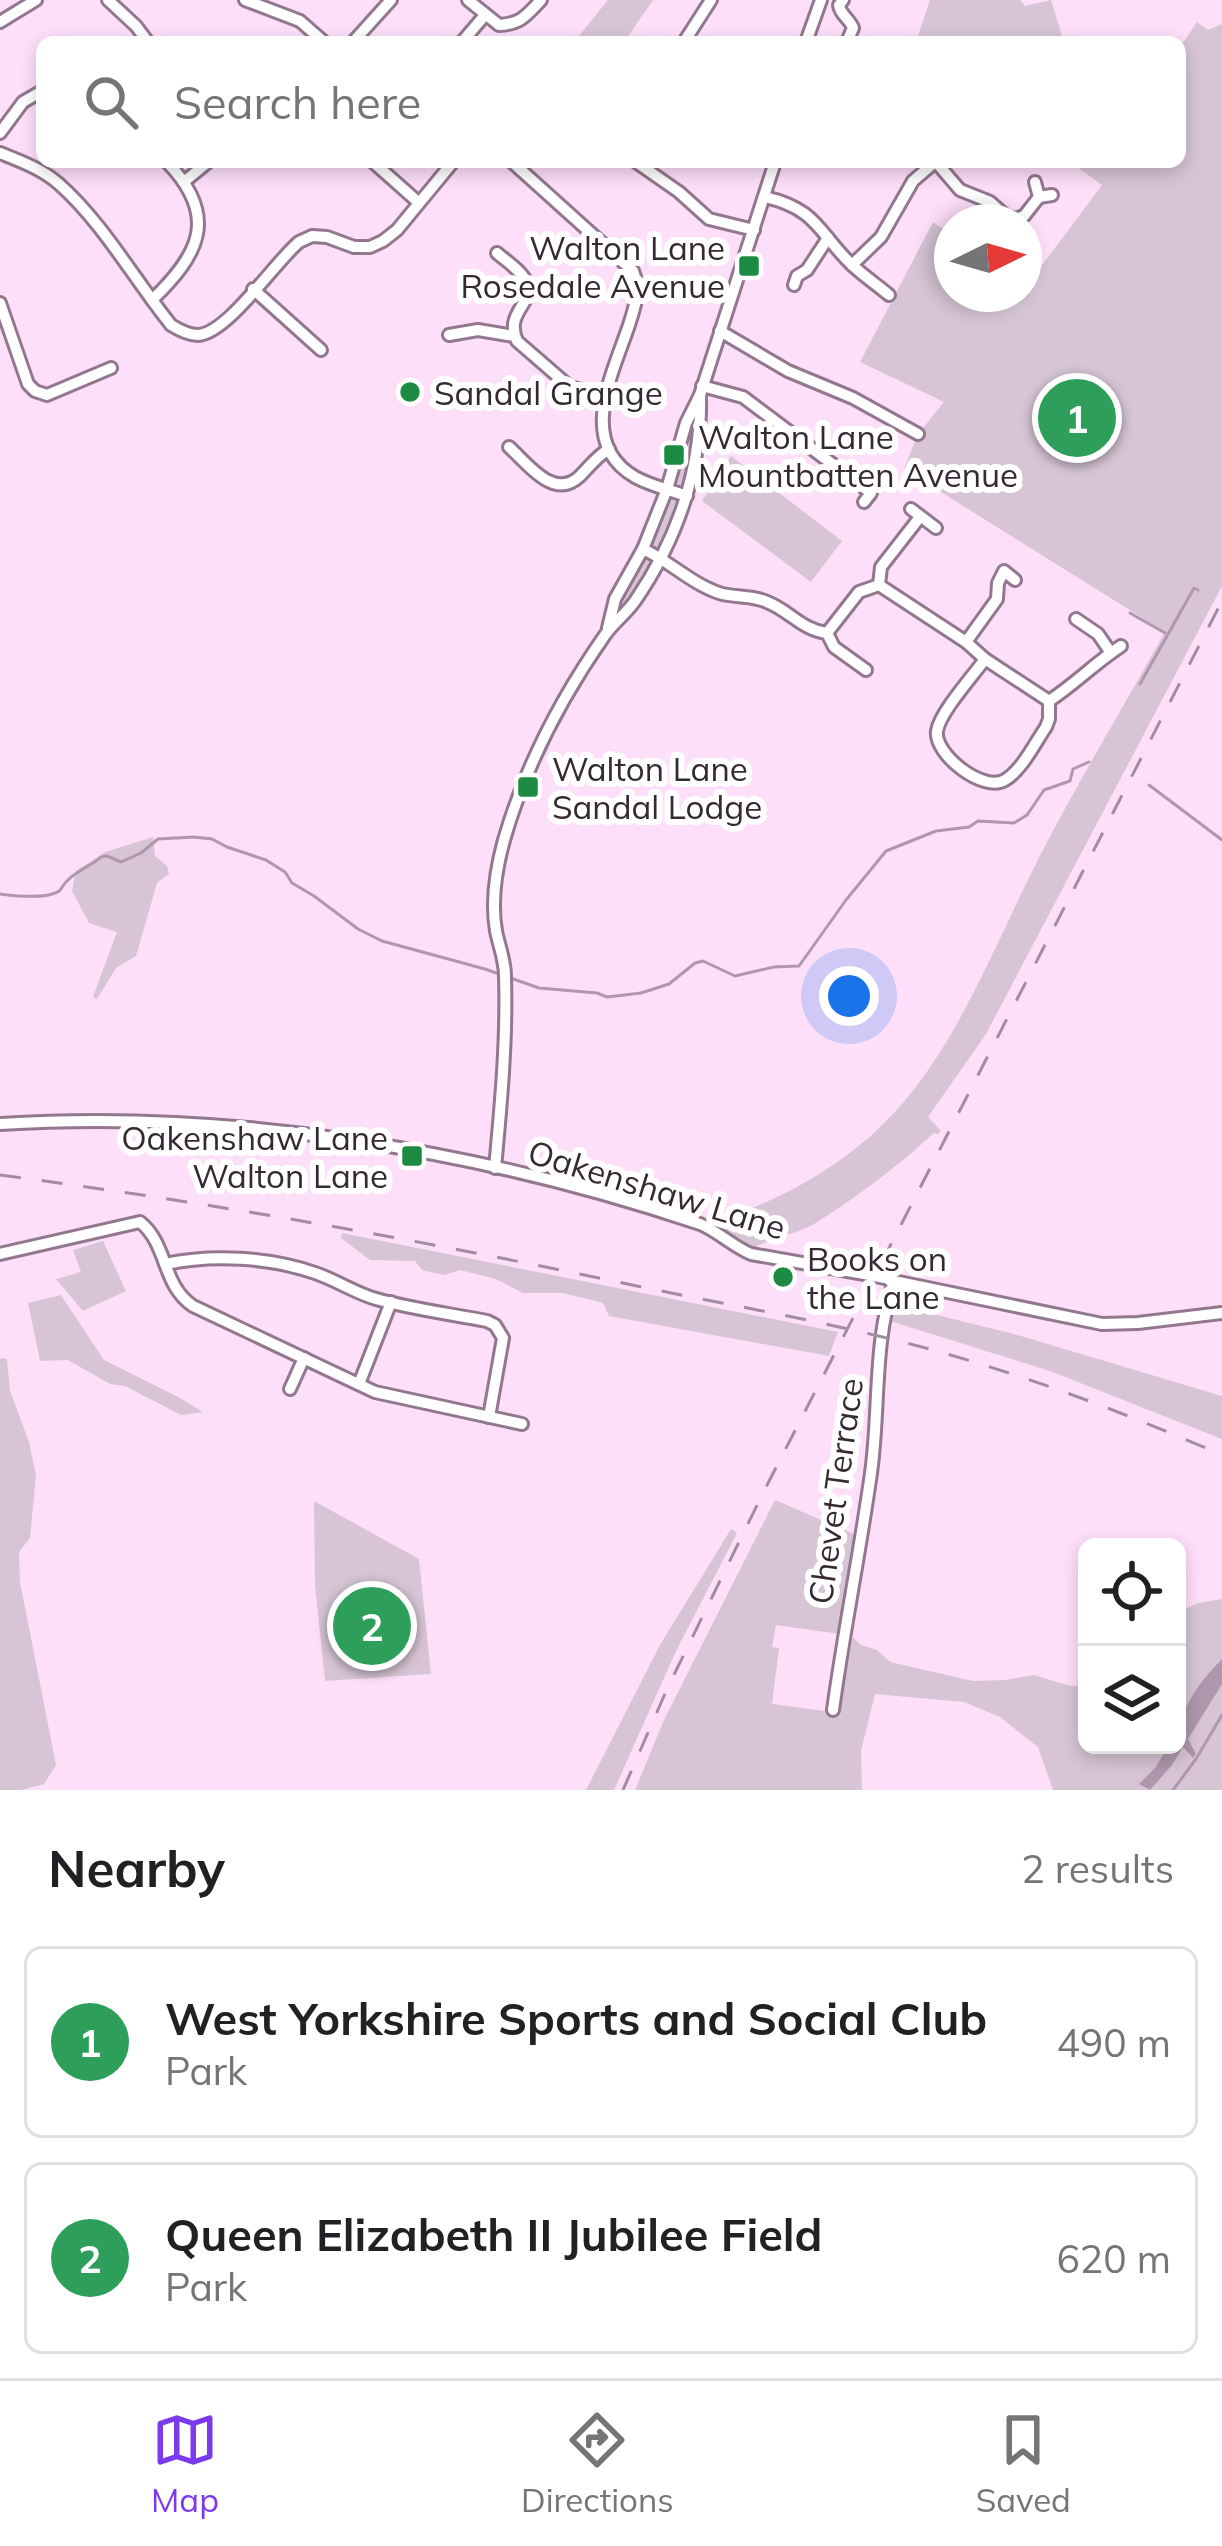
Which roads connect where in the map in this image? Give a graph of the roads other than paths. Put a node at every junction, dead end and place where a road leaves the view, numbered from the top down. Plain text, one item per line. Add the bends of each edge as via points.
1 (36, 0) edge
2 (108, 0) edge
3 (245, 0) edge
4 (391, 0) edge
5 (468, 0) edge
6 (541, 0) edge
7 (712, 0) edge
8 (821, 0) edge
9 (843, 0) edge
10 (485, 15) junction
11 (0, 22) edge
12 (148, 35) edge
13 (317, 36) edge
14 (358, 36) edge
15 (467, 36) edge
16 (688, 36) edge
17 (808, 36) edge
18 (850, 36) edge
19 (36, 94) edge
20 (0, 133) edge
21 (0, 153) edge
22 (173, 168) edge
23 (201, 168) edge
24 (380, 168) edge
25 (448, 168) edge
26 (519, 168) edge
27 (646, 168) edge
28 (773, 168) edge
29 (929, 168) edge
30 (941, 168) edge
31 (185, 181) junction
32 (1035, 182) dead end
33 (765, 196) junction
34 (418, 202) junction
35 (754, 230) junction
36 (828, 238) junction
37 (497, 254) dead end
38 (853, 266) junction
39 (794, 285) dead end
40 (254, 290) junction
41 (528, 290) junction
42 (889, 295) dead end
43 (543, 296) dead end
44 (152, 300) junction
45 (0, 304) edge
46 (720, 331) junction
47 (4, 332) edge
48 (448, 335) dead end
49 (514, 336) junction
50 (314, 349) dead end
51 (102, 367) dead end
52 (701, 390) junction
53 (604, 397) junction
54 (918, 434) dead end
55 (509, 447) dead end
56 (609, 449) junction
57 (667, 489) junction
58 (687, 496) junction
59 (864, 502) dead end
60 (936, 528) dead end
61 (643, 549) junction
62 (663, 558) junction
63 (1016, 580) dead end
64 (879, 585) junction
65 (1076, 619) dead end
66 (607, 631) junction
67 (827, 633) junction
68 (966, 642) junction
69 (985, 659) junction
70 (848, 677) dead end
71 (1049, 701) junction
72 (0, 1124) edge
73 (495, 1168) junction
74 (0, 1254) edge
75 (165, 1264) junction
76 (890, 1280) junction
77 (391, 1302) junction
78 (1222, 1313) edge
79 (304, 1358) junction
80 (359, 1384) junction
81 (290, 1388) dead end
82 (489, 1417) junction
83 (522, 1424) dead end
84 (833, 1710) dead end

1 - 11 street
2 - 12 street
3 - 13 street
4 - 14 street
5 - 10 street
6 - 10 street via 514,24
7 - 16 street
8 - 17 street
9 - 18 street
10 - 15 street
19 - 20 street
21 - 44 street via 56,181
22 - 31 street
23 - 31 street
24 - 34 street
25 - 34 street
26 - 53 street via 636,278 636,303
27 - 35 street via 709,219
28 - 33 street
29 - 38 street
30 - 32 street via 960,190 1016,219 1046,196
31 - 44 street via 197,214 194,250
33 - 35 street
33 - 36 street via 806,212
34 - 40 street via 397,230 370,247 327,237 298,242
35 - 46 street
36 - 38 street
36 - 39 street
37 - 41 street
38 - 42 street
40 - 44 street via 223,325 199,335 171,325
40 - 50 street
41 - 43 street
41 - 49 street
45 - 47 street
46 - 52 street
46 - 54 street
47 - 51 street via 35,391 47,395
48 - 49 street
49 - 53 street via 570,387
52 - 57 street
52 - 58 street
52 - 59 street via 743,397 871,493
53 - 56 street
55 - 56 street via 560,485
56 - 57 street via 631,475
57 - 58 street
57 - 61 street
58 - 62 street
60 - 64 street via 916,513 881,567
61 - 62 street
61 - 66 street
62 - 66 street
62 - 67 street via 707,587 767,601
63 - 68 street via 1004,571 997,599
64 - 67 street via 859,592
64 - 68 street
65 - 71 street via 1116,650
66 - 73 street via 523,781 502,846 494,893 505,977
67 - 70 street via 861,667
68 - 69 street
69 - 71 street
69 - 71 street via 937,732 940,748 981,782 1010,777 1046,727
72 - 73 street, Oakenshaw Lane via 185,1123 329,1137
73 - 76 street, Oakenshaw Lane, bridge via 700,1224 751,1254
74 - 75 street via 140,1222
75 - 77 street via 284,1265
75 - 79 street via 183,1300
76 - 78 street, Oakenshaw Lane via 1102,1324
76 - 84 street, Chevet Terrace via 871,1471
77 - 80 street
77 - 82 street via 495,1325 502,1348
79 - 80 street
79 - 81 street
80 - 82 street
82 - 83 street

